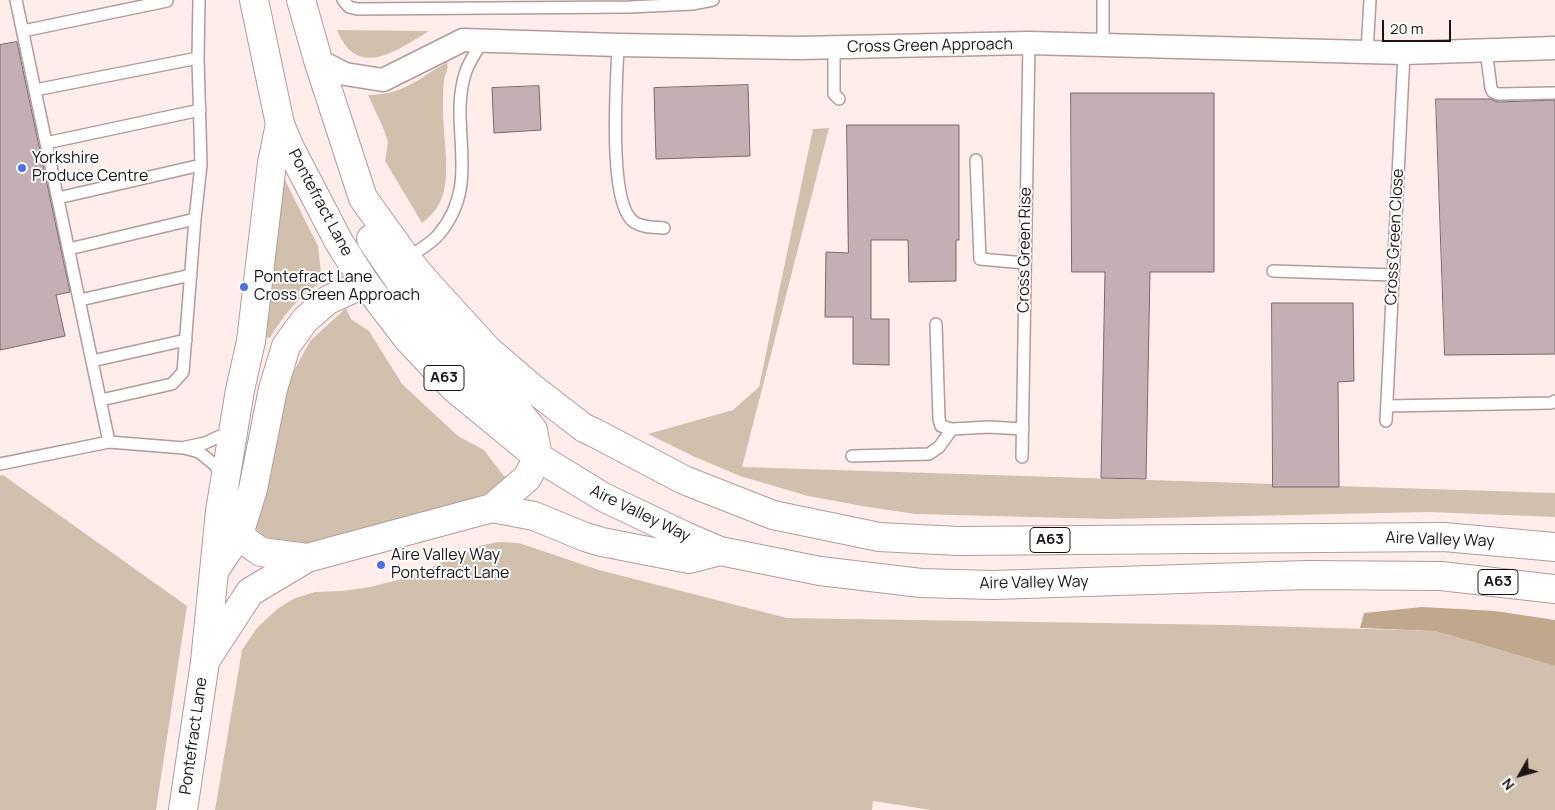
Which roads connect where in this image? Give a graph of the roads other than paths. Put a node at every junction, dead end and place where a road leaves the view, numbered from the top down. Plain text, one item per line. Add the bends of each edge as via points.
1 (16, 0) edge
2 (199, 0) edge
3 (254, 0) edge
4 (301, 0) edge
5 (343, 0) edge
6 (713, 0) edge
7 (1103, 0) edge
8 (1370, 0) edge
9 (167, 1) edge
10 (23, 31) junction
11 (484, 40) junction
12 (1028, 44) junction
13 (618, 45) junction
14 (1104, 46) junction
15 (834, 48) junction
16 (1555, 48) edge
17 (1486, 50) junction
18 (1367, 52) junction
19 (1404, 53) junction
20 (198, 58) junction
21 (318, 60) junction
22 (36, 90) junction
23 (1555, 93) edge
24 (839, 99) dead end
25 (200, 110) junction
26 (280, 124) junction
27 (46, 142) junction
28 (976, 160) dead end
29 (201, 166) junction
30 (58, 198) junction
31 (195, 219) junction
32 (664, 228) dead end
33 (69, 249) junction
34 (1025, 263) junction
35 (1273, 271) dead end
36 (386, 273) junction
37 (191, 275) junction
38 (1393, 275) junction
39 (80, 300) junction
40 (936, 324) dead end
41 (186, 340) junction
42 (92, 360) junction
43 (101, 400) junction
44 (1555, 401) edge
45 (1387, 406) junction
46 (1386, 421) dead end
47 (952, 429) junction
48 (1022, 429) junction
49 (234, 430) junction
50 (109, 442) junction
51 (184, 448) junction
52 (852, 456) dead end
53 (1022, 457) dead end
54 (538, 458) junction
55 (0, 464) edge
56 (225, 481) junction
57 (492, 508) junction
58 (220, 511) junction
59 (238, 534) junction
60 (1555, 547) edge
61 (720, 551) junction
62 (308, 558) junction
63 (214, 571) junction
64 (1555, 589) edge
65 (205, 662) junction
66 (183, 810) edge

1 - 10 lane
2 - 20 lane
3 - 26 main road, Pontefract Lane / A63
4 - 21 main road, A63
5 - 6 lane via 349,7 357,9 630,8
7 - 14 lane
8 - 18 lane
9 - 10 lane
10 - 22 lane
11 - 13 street, Cross Green Approach
11 - 21 street, Cross Green Approach via 463,40 383,80 345,74
11 - 36 lane via 466,71 462,92 463,156 458,202 438,236
12 - 14 street, Cross Green Approach
12 - 15 street, Cross Green Approach
12 - 34 lane, Cross Green Rise
13 - 15 street, Cross Green Approach
13 - 32 lane via 615,137 618,184 626,214 633,222
14 - 18 street, Cross Green Approach
15 - 24 lane via 834,94
16 - 17 street, Cross Green Approach
17 - 19 street, Cross Green Approach
17 - 23 lane via 1493,92
18 - 19 street, Cross Green Approach
19 - 38 lane, Cross Green Close
20 - 22 lane
20 - 25 lane
21 - 36 main road, A63 via 362,198 363,228
22 - 27 lane
25 - 27 lane
25 - 29 lane
26 - 36 main road, Pontefract Lane / A63 via 339,242
26 - 49 main road, Pontefract Lane via 272,163 252,341
27 - 30 lane
28 - 34 lane via 980,259
29 - 30 lane
29 - 31 lane
30 - 33 lane
31 - 33 lane
31 - 37 lane
33 - 39 lane
34 - 48 lane, Cross Green Rise
35 - 38 lane
36 - 54 main road, A63 via 451,347 516,409 533,430
36 - 59 main road via 328,300 305,320 286,346 273,389 253,489
36 - 60 main road, Aire Valley Way / A63 via 426,282 489,350 584,428 684,480 773,515 879,537 958,541 1444,538
37 - 39 lane
37 - 41 lane
38 - 45 lane, Cross Green Close
39 - 42 lane
40 - 47 lane via 939,420 942,426
41 - 42 lane
41 - 43 lane via 183,372 172,384
42 - 43 lane
43 - 50 lane
44 - 45 lane
45 - 46 lane, Cross Green Close
47 - 48 lane
47 - 52 lane via 939,447 929,454
48 - 53 lane, Cross Green Rise
49 - 51 lane via 206,443
49 - 56 main road, Pontefract Lane
50 - 51 lane
50 - 55 lane
51 - 56 lane via 199,452 215,465
54 - 57 main road, Pontefract Lane via 527,478
54 - 61 main road, Aire Valley Way / A63 via 603,497
56 - 58 main road, Pontefract Lane
57 - 61 main road, A63 via 534,516 602,542 689,559
57 - 62 main road, Pontefract Lane
58 - 59 main road
58 - 63 main road, Pontefract Lane
59 - 62 main road via 261,552
59 - 63 main road
61 - 64 main road, Aire Valley Way / A63 via 820,572 921,583 993,585 1307,575 1441,576
62 - 65 main road, Pontefract Lane via 250,592
63 - 65 main road, Pontefract Lane
65 - 66 main road, Pontefract Lane

